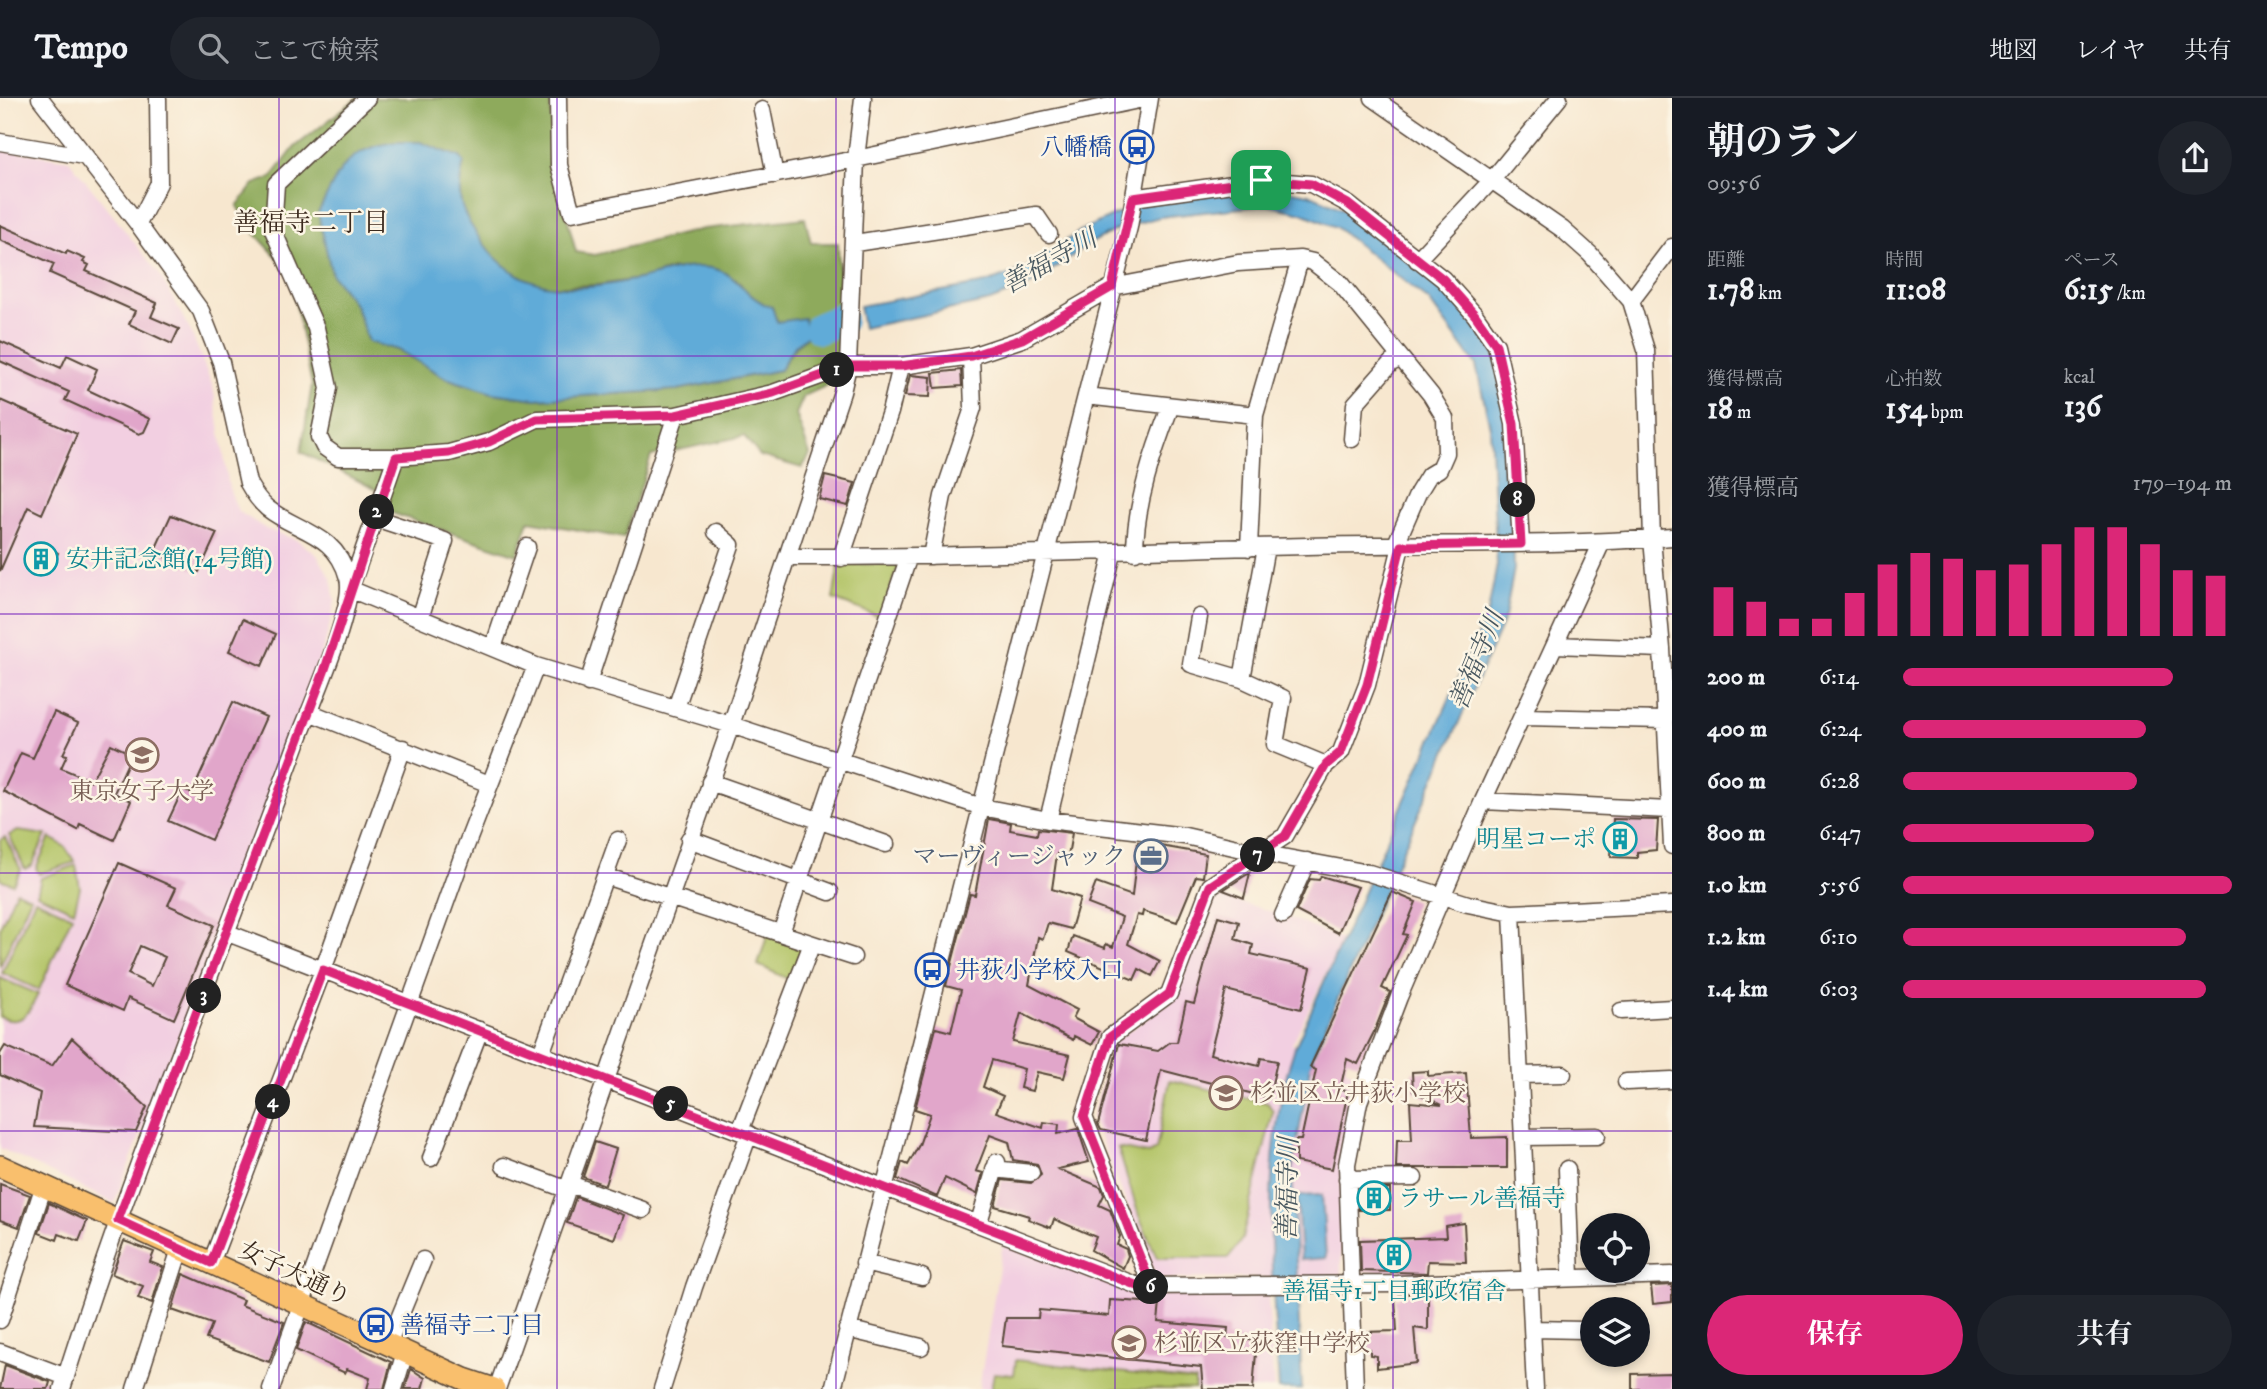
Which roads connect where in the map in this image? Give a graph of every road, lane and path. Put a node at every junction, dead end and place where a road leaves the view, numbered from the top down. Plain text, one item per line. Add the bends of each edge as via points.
1 (40, 98) edge
2 (158, 98) edge
3 (367, 98) edge
4 (558, 98) edge
5 (863, 98) edge
6 (1149, 98) edge
7 (1373, 98) edge
8 (1559, 98) edge
9 (762, 110) dead end
10 (0, 142) edge
11 (83, 156) junction
12 (856, 159) junction
13 (775, 175) junction
14 (1492, 180) junction
15 (1133, 200) junction
16 (138, 224) junction
17 (1049, 233) dead end
18 (855, 243) junction
19 (1672, 247) edge
20 (1417, 260) junction
21 (1297, 270) dead end
22 (1112, 287) junction
23 (1631, 301) junction
24 (971, 356) junction
25 (1401, 358) junction
26 (848, 366) junction
27 (901, 366) junction
28 (1086, 396) junction
29 (1170, 408) junction
30 (676, 415) junction
31 (1255, 415) junction
32 (1352, 439) dead end
33 (396, 457) junction
34 (375, 518) junction
35 (716, 531) dead end
36 (1672, 537) edge
37 (1652, 539) junction
38 (1602, 542) junction
39 (1520, 544) junction
40 (1398, 546) junction
41 (527, 547) dead end
42 (1266, 547) junction
43 (1249, 548) junction
44 (1135, 552) junction
45 (1112, 553) junction
46 (1046, 555) junction
47 (909, 556) junction
48 (931, 556) junction
49 (788, 557) junction
50 (841, 558) junction
51 (350, 589) junction
52 (1199, 617) dead end
53 (420, 618) junction
54 (1555, 645) junction
55 (493, 648) junction
56 (1662, 649) junction
57 (536, 666) junction
58 (1242, 679) junction
59 (588, 683) junction
60 (676, 708) junction
61 (309, 712) junction
62 (1523, 717) junction
63 (1665, 720) junction
64 (731, 725) junction
65 (403, 748) junction
66 (842, 761) junction
67 (1326, 765) junction
68 (710, 782) junction
69 (489, 784) junction
70 (1483, 802) junction
71 (982, 807) junction
72 (1669, 810) junction
73 (1048, 820) junction
74 (820, 822) junction
75 (690, 839) junction
76 (618, 840) dead end
77 (886, 844) dead end
78 (1672, 846) edge
79 (1260, 853) junction
80 (1307, 861) junction
81 (605, 876) junction
82 (799, 880) junction
83 (830, 892) dead end
84 (669, 896) junction
85 (1445, 897) junction
86 (1672, 905) edge
87 (1512, 913) junction
88 (1283, 915) dead end
89 (228, 933) junction
90 (781, 933) junction
91 (811, 946) junction
92 (853, 957) dead end
93 (323, 970) junction
94 (409, 1003) junction
95 (1672, 1008) edge
96 (1621, 1011) dead end
97 (480, 1030) junction
98 (541, 1054) junction
99 (1563, 1074) dead end
100 (1520, 1075) junction
101 (606, 1079) junction
102 (1672, 1080) edge
103 (1626, 1082) dead end
104 (744, 1133) junction
105 (1598, 1136) dead end
106 (1523, 1137) junction
107 (431, 1158) dead end
108 (0, 1166) edge
109 (504, 1166) dead end
110 (1567, 1169) dead end
111 (1031, 1173) dead end
112 (1413, 1178) dead end
113 (1347, 1179) junction
114 (44, 1185) junction
115 (569, 1187) junction
116 (884, 1187) junction
117 (643, 1210) dead end
118 (118, 1220) junction
119 (979, 1222) junction
120 (180, 1249) junction
121 (423, 1260) dead end
122 (211, 1263) junction
123 (864, 1263) junction
124 (1672, 1275) edge
125 (922, 1277) dead end
126 (1572, 1278) junction
127 (1531, 1279) junction
128 (1350, 1283) junction
129 (1152, 1287) junction
130 (300, 1304) junction
131 (0, 1320) edge
132 (847, 1329) junction
133 (1533, 1329) junction
134 (1580, 1330) edge
135 (921, 1347) dead end
136 (396, 1349) junction
137 (0, 1352) edge
138 (64, 1383) edge
139 (135, 1389) edge
140 (271, 1389) edge
141 (394, 1389) edge
142 (495, 1389) edge
143 (662, 1389) edge
144 (833, 1389) edge
145 (1355, 1389) edge
146 (1535, 1389) edge

1 - 11 street
2 - 16 street via 159,183
3 - 33 street via 276,184 273,230 316,328 329,388 319,437 324,447 338,457
4 - 13 street via 559,165 572,213
5 - 12 street
6 - 12 street
6 - 15 street
7 - 14 street
8 - 14 street
9 - 13 street
10 - 11 street
11 - 16 street
12 - 13 street
12 - 18 street
14 - 20 street
14 - 23 street via 1562,229
15 - 20 street via 1261,180 1311,184 1348,204
15 - 22 street
16 - 51 street via 186,289 212,334 248,482 267,508 307,528 330,547 345,569
17 - 18 street via 1036,215
18 - 26 street
19 - 23 street
20 - 39 street via 1460,298 1496,345 1514,424
21 - 31 street
22 - 24 street via 1022,339
22 - 25 street via 1238,262 1314,262 1340,283
22 - 28 street
23 - 37 street via 1646,350
24 - 27 street
24 - 48 street via 973,408 943,496
25 - 32 street via 1391,363 1355,404
25 - 40 street via 1445,418 1447,441 1439,469 1422,485
26 - 27 street
26 - 30 street via 773,393
26 - 49 street
27 - 50 street
28 - 29 street
28 - 46 street
29 - 31 street
29 - 44 street via 1154,454
30 - 33 street via 537,419 489,442 449,453
30 - 59 street
31 - 43 street
33 - 34 street
34 - 51 street
34 - 53 street via 445,541
35 - 60 street via 732,545
36 - 37 street
37 - 38 street
37 - 56 street
38 - 39 street
38 - 54 street
39 - 40 street
40 - 42 street
40 - 67 street via 1367,685 1341,752
41 - 55 street
42 - 43 street
42 - 58 street
43 - 44 street
44 - 45 street
45 - 46 street
45 - 73 street
46 - 48 street
46 - 71 street
47 - 48 street
47 - 50 street
47 - 66 street
49 - 50 street
49 - 64 street
51 - 53 street
51 - 61 street
52 - 58 street via 1191,664
53 - 55 street
54 - 56 street
54 - 62 street
55 - 57 street
56 - 63 street
57 - 59 street
57 - 69 street
58 - 67 street via 1283,698 1275,744
59 - 60 street
60 - 64 street
61 - 65 street
61 - 89 street
62 - 63 street
62 - 70 street
63 - 72 street
64 - 66 street
64 - 68 street
65 - 69 street
65 - 93 street
66 - 71 street
66 - 74 street
67 - 79 street via 1285,836
68 - 74 street
68 - 75 street
69 - 94 street
70 - 72 street
70 - 85 street
71 - 73 street
71 - 116 street
72 - 78 street
73 - 79 street via 1185,836
74 - 77 street
74 - 82 street
75 - 82 street
75 - 84 street
76 - 81 street
79 - 80 street
79 - 129 street via 1210,886 1169,994 1110,1037 1084,1117
80 - 85 street
80 - 88 street
81 - 84 street
81 - 98 street
82 - 83 street
82 - 90 street
84 - 90 street
84 - 101 street
85 - 87 street
85 - 113 street via 1399,997 1359,1102
86 - 87 street
87 - 100 street
89 - 93 street
89 - 118 street
90 - 91 street
91 - 92 street
91 - 104 street
93 - 94 street
93 - 122 street
94 - 97 street
94 - 130 street
95 - 96 street
97 - 98 street
97 - 107 street
98 - 101 street
99 - 100 street
100 - 106 street
101 - 104 street
101 - 115 street
102 - 103 street
104 - 116 street
104 - 143 street
105 - 106 street
106 - 127 street
108 - 114 main road, 女子大通り
109 - 115 street
110 - 126 street
111 - 119 street via 996,1166
112 - 113 street
113 - 128 street
114 - 118 main road, 女子大通り
114 - 131 street
115 - 117 street
115 - 142 street
116 - 119 street
116 - 123 street
118 - 120 main road, 女子大通り
118 - 138 street
119 - 129 street via 1138,1286
120 - 122 main road, 女子大通り
120 - 139 street
121 - 136 street
122 - 130 main road, 女子大通り
123 - 125 street
123 - 132 street
124 - 126 street
126 - 127 street
127 - 128 street
127 - 133 street
128 - 129 street
128 - 145 street
130 - 136 main road, 女子大通り
130 - 140 street
132 - 135 street
132 - 144 street
133 - 134 street
133 - 146 street
136 - 141 street
136 - 142 main road, 女子大通り
137 - 138 street

